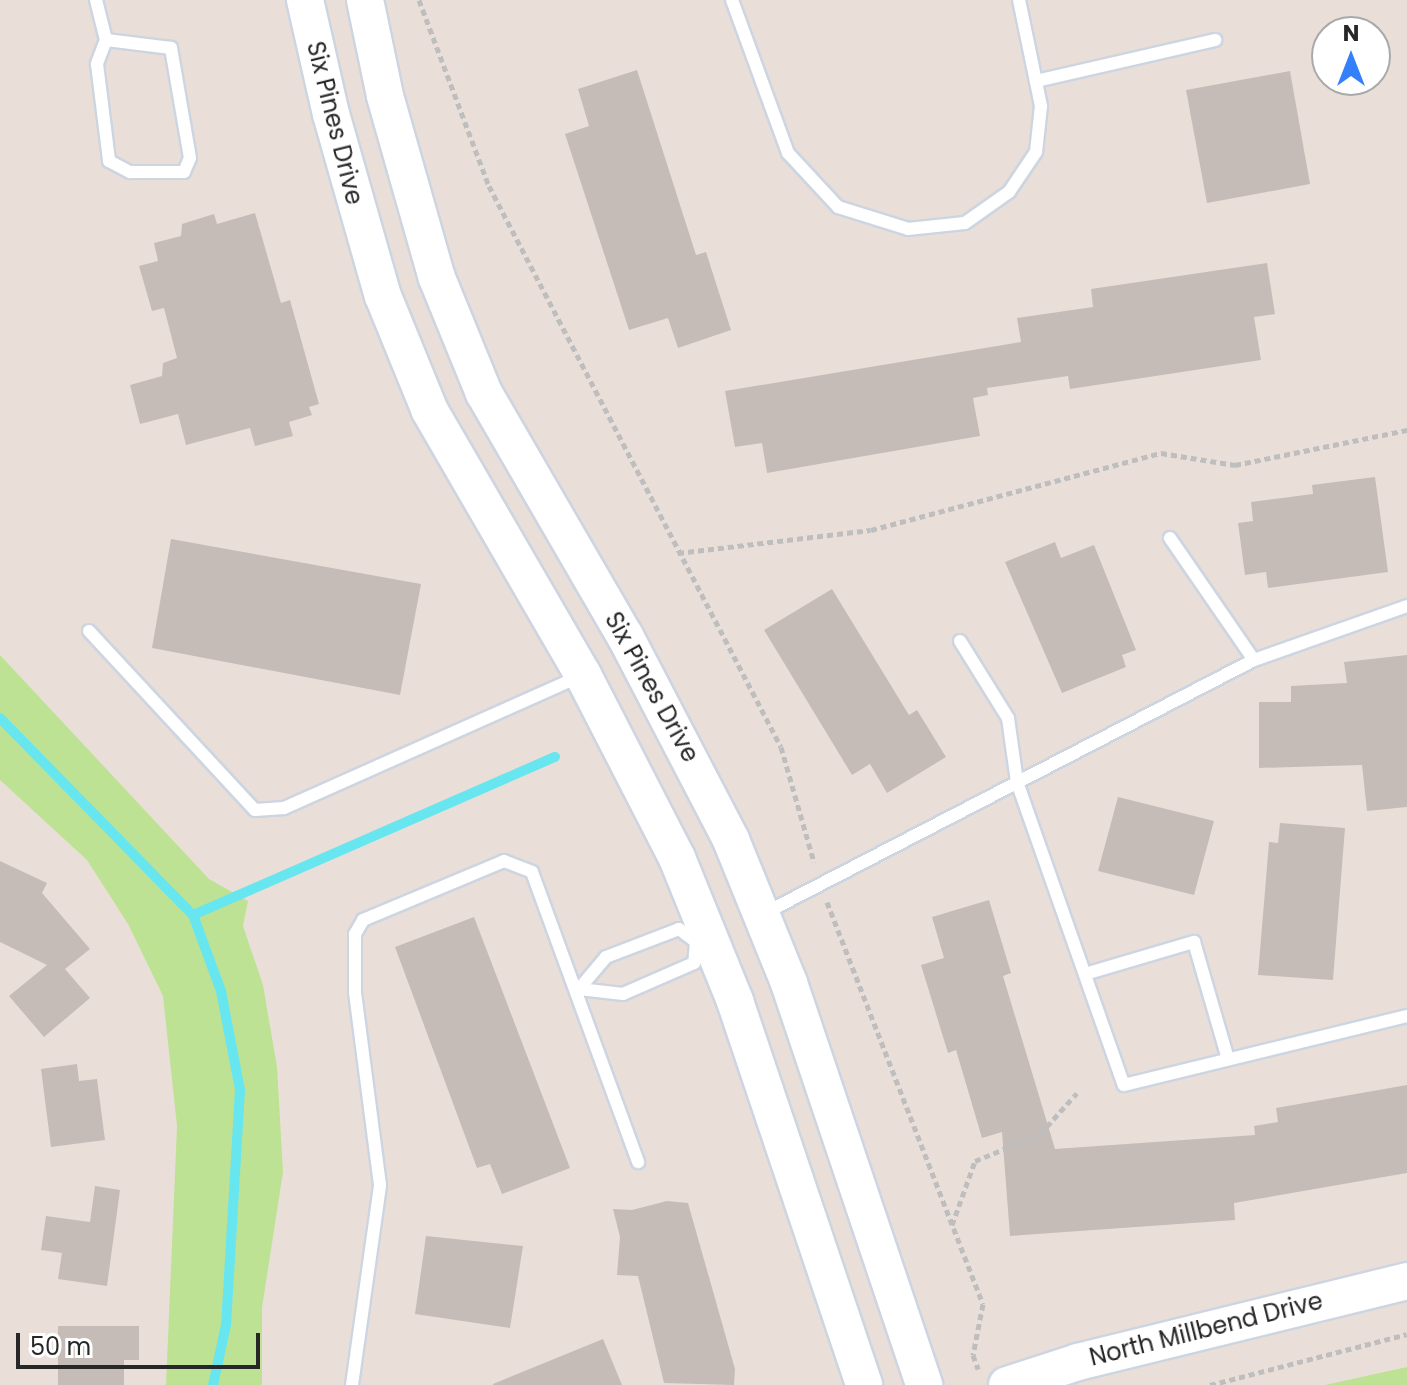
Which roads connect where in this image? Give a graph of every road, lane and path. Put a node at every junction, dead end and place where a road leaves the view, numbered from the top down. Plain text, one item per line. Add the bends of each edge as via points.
1 (96, 0) edge
2 (305, 0) edge
3 (365, 0) edge
4 (419, 0) edge
5 (732, 0) edge
6 (1019, 0) edge
7 (106, 40) junction
8 (1215, 40) dead end
9 (1036, 81) junction
10 (1407, 430) edge
11 (1170, 538) dead end
12 (678, 553) junction
13 (1407, 606) edge
14 (89, 631) dead end
15 (960, 641) dead end
16 (1254, 660) junction
17 (583, 675) junction
18 (1017, 782) junction
19 (820, 884) junction
20 (760, 915) junction
21 (702, 940) junction
22 (1085, 974) junction
23 (579, 989) junction
24 (1407, 1016) edge
25 (1228, 1059) junction
26 (1077, 1093) dead end
27 (638, 1162) dead end
28 (952, 1226) junction
29 (1407, 1281) edge
30 (1407, 1334) edge
31 (352, 1385) edge
32 (864, 1385) edge
33 (924, 1385) edge
34 (984, 1385) edge
35 (1007, 1385) edge
36 (1210, 1385) edge

1 - 7 lane
2 - 17 street, Six Pines Drive via 364,240 424,397
3 - 20 street, Six Pines Drive via 418,223 484,393 700,772
4 - 12 path via 489,186
5 - 9 lane via 788,153 838,207 908,229 965,223 1009,192 1036,152 1041,106
6 - 9 lane
7 - 7 lane via 97,64 109,161 130,172 184,172 190,158 171,48
8 - 9 lane
10 - 12 path via 1235,465 1161,453 871,530
11 - 16 lane
12 - 19 path via 781,747
13 - 16 lane
14 - 17 lane via 255,810 284,808
15 - 18 lane via 1008,718
16 - 18 lane
17 - 21 street, Six Pines Drive via 646,790
18 - 19 lane
18 - 22 lane
19 - 20 lane
19 - 28 path
20 - 21 street
20 - 33 street, Six Pines Drive via 789,983
21 - 23 lane via 679,929 606,957
21 - 23 lane via 694,963 623,994
21 - 32 street, Six Pines Drive via 735,1001
22 - 25 lane via 1124,1085
22 - 25 lane via 1194,942
23 - 27 lane
23 - 31 lane via 532,872 504,861 363,920 355,934 355,992 380,1185
24 - 25 lane
26 - 28 path via 1040,1134 975,1161
28 - 34 path via 983,1304 973,1355
29 - 35 street, North Millbend Drive via 1078,1362
30 - 36 path

